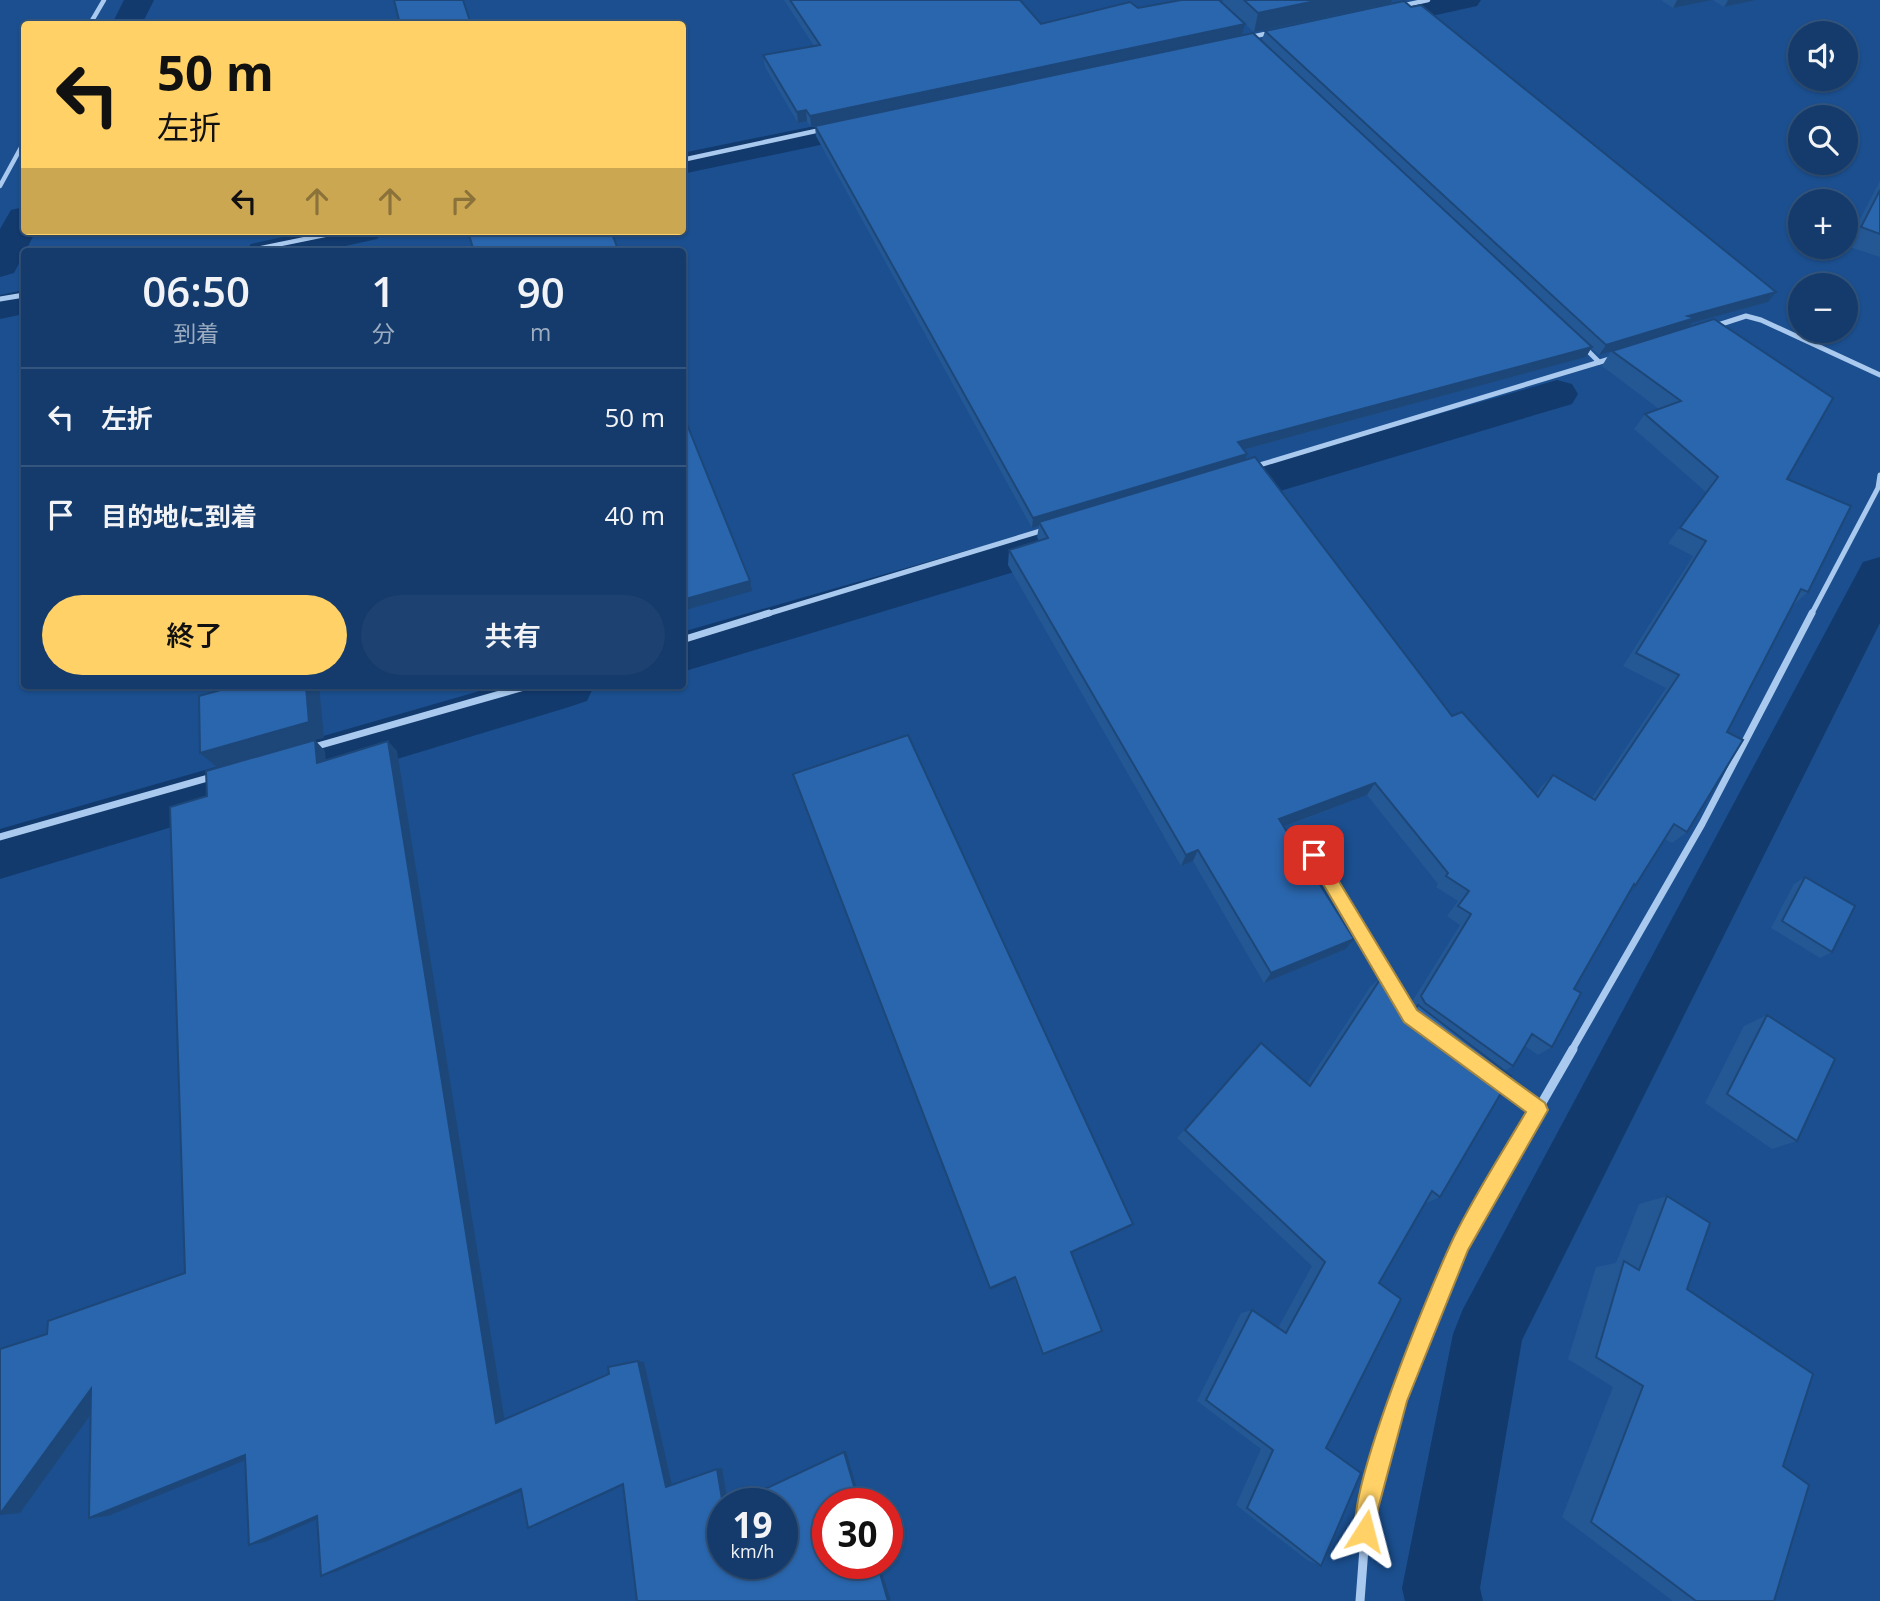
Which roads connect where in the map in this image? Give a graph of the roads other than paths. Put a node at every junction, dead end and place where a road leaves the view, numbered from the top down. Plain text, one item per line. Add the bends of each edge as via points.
1 (104, 0) edge
2 (1428, 0) edge
3 (1387, 9) edge
4 (92, 21) edge
5 (1242, 28) edge
6 (1279, 31) edge
7 (1252, 37) junction
8 (1238, 40) edge
9 (1262, 46) edge
10 (832, 128) edge
11 (21, 148) edge
12 (686, 159) edge
13 (0, 186) edge
14 (325, 235) edge
15 (261, 248) edge
16 (21, 296) edge
17 (0, 299) edge
18 (1706, 329) edge
19 (1579, 343) edge
20 (1626, 354) edge
21 (1600, 362) junction
22 (1880, 375) edge
23 (1241, 471) edge
24 (1880, 475) edge
25 (1879, 488) edge
26 (1055, 527) edge
27 (686, 639) edge
28 (518, 689) edge
29 (304, 750) edge
30 (225, 773) edge
31 (0, 837) edge
32 (1314, 855) dead end
33 (1421, 1024) edge
34 (1496, 1078) edge
35 (1538, 1110) junction
36 (1360, 1601) edge

1 - 4 street
2 - 3 street
5 - 7 street
6 - 7 street
7 - 8 street
7 - 9 street
10 - 12 street
11 - 13 street
14 - 15 street
16 - 17 street
18 - 22 street via 1746,316
19 - 21 street
20 - 21 street
21 - 23 street
24 - 25 street
25 - 35 street via 1702,824
26 - 27 street
28 - 29 street
30 - 31 street
32 - 33 street via 1410,1016
34 - 35 street
35 - 36 street via 1461,1243 1396,1401 1367,1509

